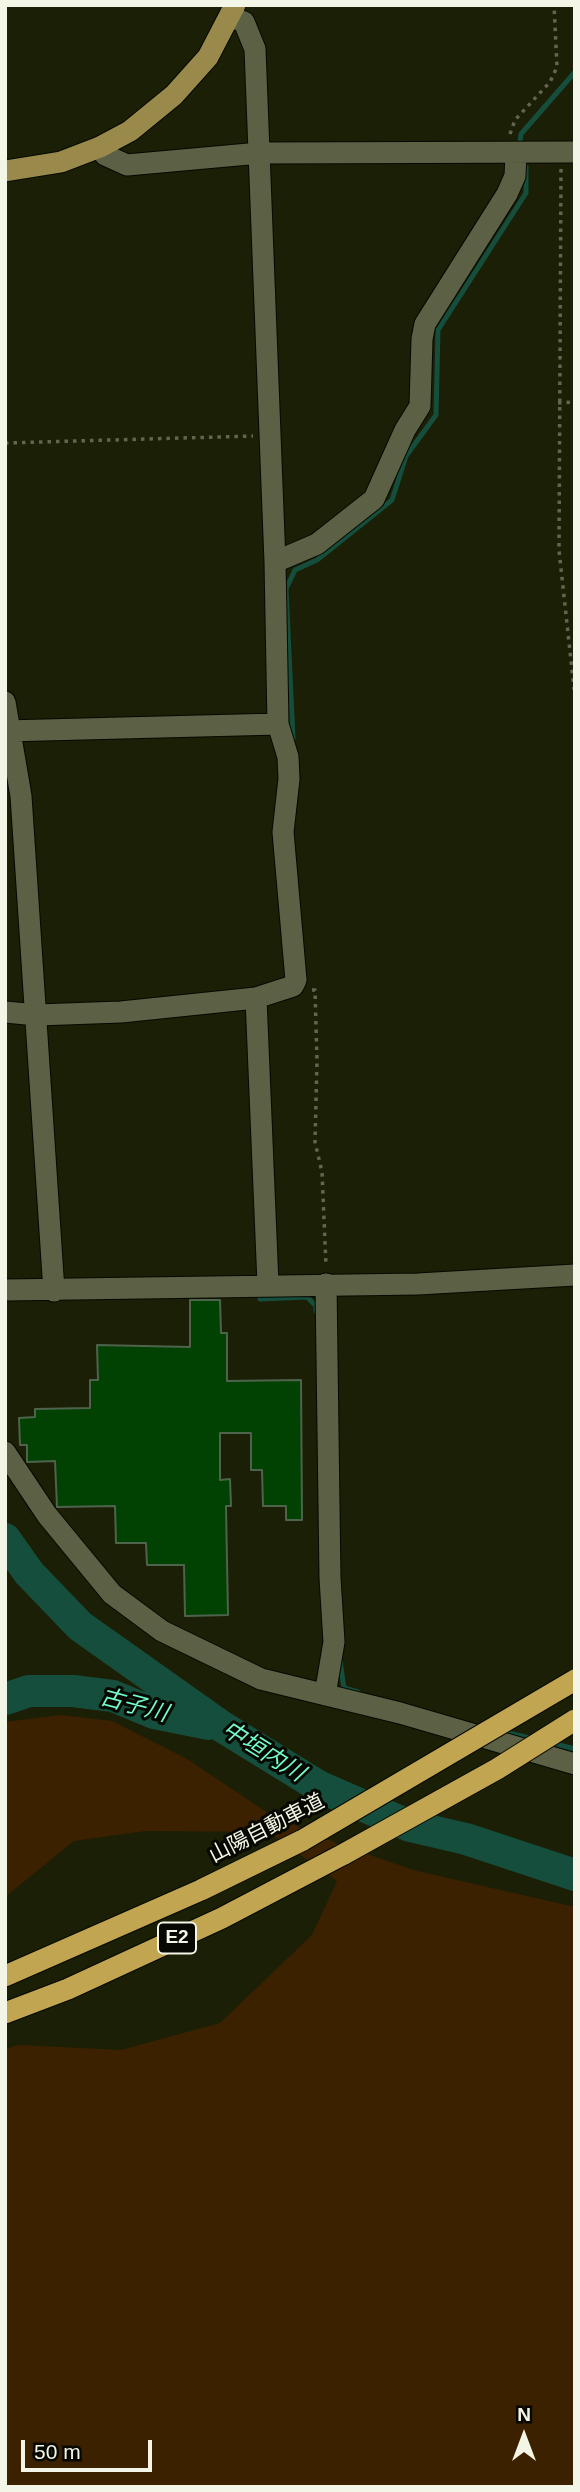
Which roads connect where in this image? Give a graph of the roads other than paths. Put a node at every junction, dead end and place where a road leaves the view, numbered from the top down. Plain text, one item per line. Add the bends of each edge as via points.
1 (233, 11) edge
2 (100, 147) junction
3 (260, 153) junction
4 (568, 153) edge
5 (511, 154) junction
6 (5, 171) edge
7 (275, 562) junction
8 (5, 702) edge
9 (278, 723) junction
10 (6, 730) edge
11 (256, 998) junction
12 (5, 1012) edge
13 (37, 1015) junction
14 (575, 1275) edge
15 (268, 1284) junction
16 (326, 1284) junction
17 (5, 1290) edge
18 (54, 1291) junction
19 (5, 1452) edge
20 (575, 1680) edge
21 (325, 1695) junction
22 (575, 1720) edge
23 (575, 1764) edge
24 (5, 1976) edge
25 (5, 2013) edge

1 - 2 main road via 208,57 174,95 130,131
1 - 3 street via 244,22 255,49
2 - 3 street via 105,155 127,165
2 - 6 main road via 61,162
3 - 5 street
3 - 7 street
4 - 5 street
5 - 7 street via 515,176 507,194 425,324 420,406 374,499 317,544
7 - 9 street
8 - 10 street
9 - 10 street
9 - 11 street via 288,757 283,832 296,980 293,986
10 - 13 street via 21,796
11 - 13 street via 121,1012
11 - 15 street
12 - 13 street
13 - 18 street
14 - 16 street
15 - 16 street
15 - 18 street
16 - 21 street via 334,1642
17 - 18 street
19 - 21 street via 47,1515 112,1594 162,1631 225,1663 261,1679
20 - 24 highway, 山陽自動車道 / E2, bridge via 303,1840
21 - 23 street
22 - 25 highway, E2, bridge via 498,1769 222,1918

